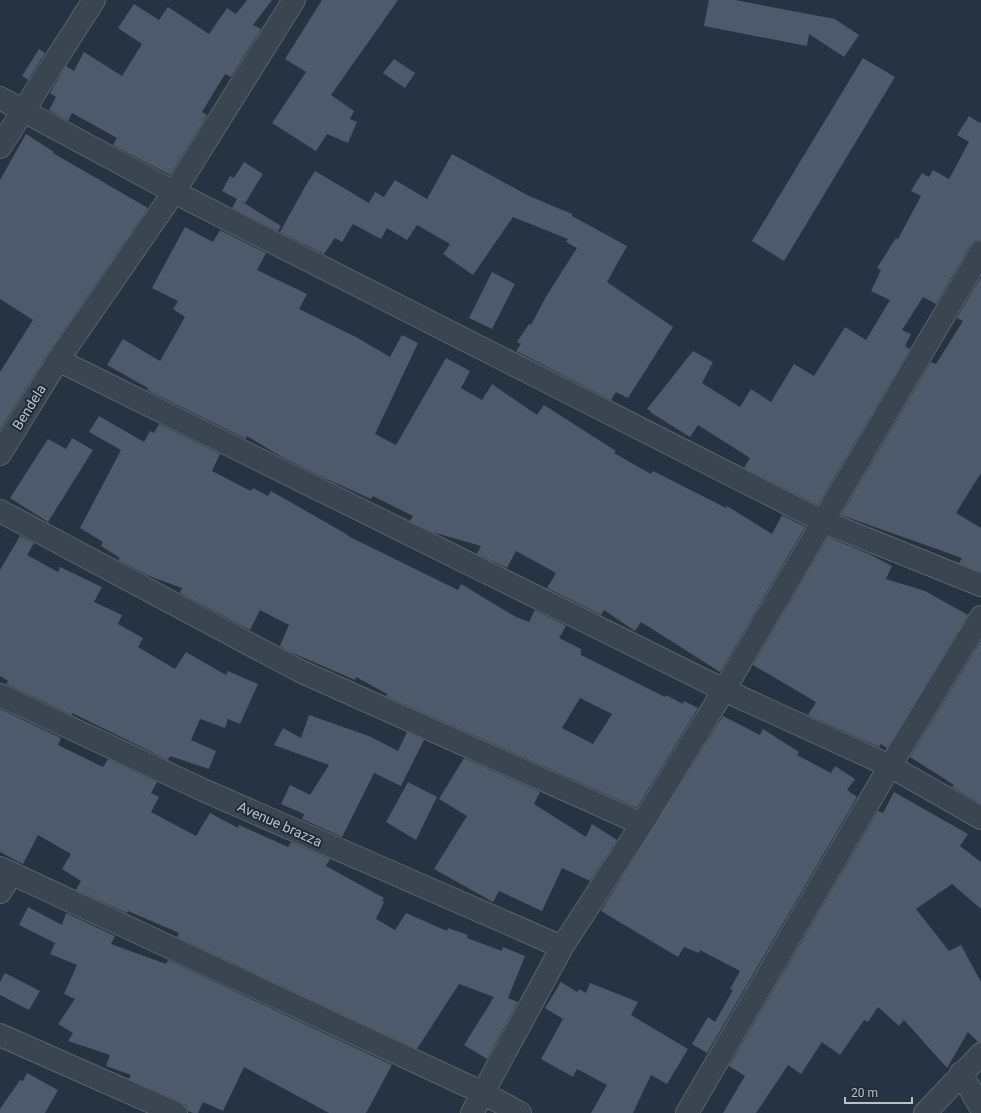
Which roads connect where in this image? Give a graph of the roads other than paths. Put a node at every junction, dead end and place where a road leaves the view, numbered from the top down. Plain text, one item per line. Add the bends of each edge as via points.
1 (94, 0) edge
2 (294, 0) edge
3 (0, 98) edge
4 (22, 111) junction
5 (0, 147) edge
6 (174, 192) junction
7 (981, 252) edge
8 (58, 360) junction
9 (0, 454) edge
10 (0, 511) edge
11 (822, 521) junction
12 (981, 585) edge
13 (981, 617) edge
14 (724, 690) junction
15 (0, 695) edge
16 (890, 766) junction
17 (981, 818) edge
18 (642, 824) junction
19 (6, 870) edge
20 (0, 892) edge
21 (562, 947) junction
22 (0, 1035) edge
23 (981, 1054) edge
24 (961, 1073) junction
25 (483, 1093) junction
26 (981, 1108) edge
27 (176, 1113) edge
28 (472, 1113) edge
29 (520, 1113) edge
30 (687, 1113) edge
31 (925, 1113) edge

1 - 4 street
2 - 6 street, Bendela
3 - 4 street
4 - 5 street
4 - 6 street
6 - 8 street, Bendela
6 - 11 street
7 - 11 street
8 - 9 street, Bendela
8 - 14 street
10 - 18 street via 300,671
11 - 12 street
11 - 14 street
13 - 16 street
14 - 16 street
14 - 18 street
15 - 21 street, Avenue brazza via 203,790
16 - 17 street
16 - 30 street
18 - 21 street
19 - 20 street
19 - 25 street
21 - 25 street
22 - 27 street
23 - 24 street
24 - 26 street
24 - 31 street
25 - 28 street
25 - 29 street

